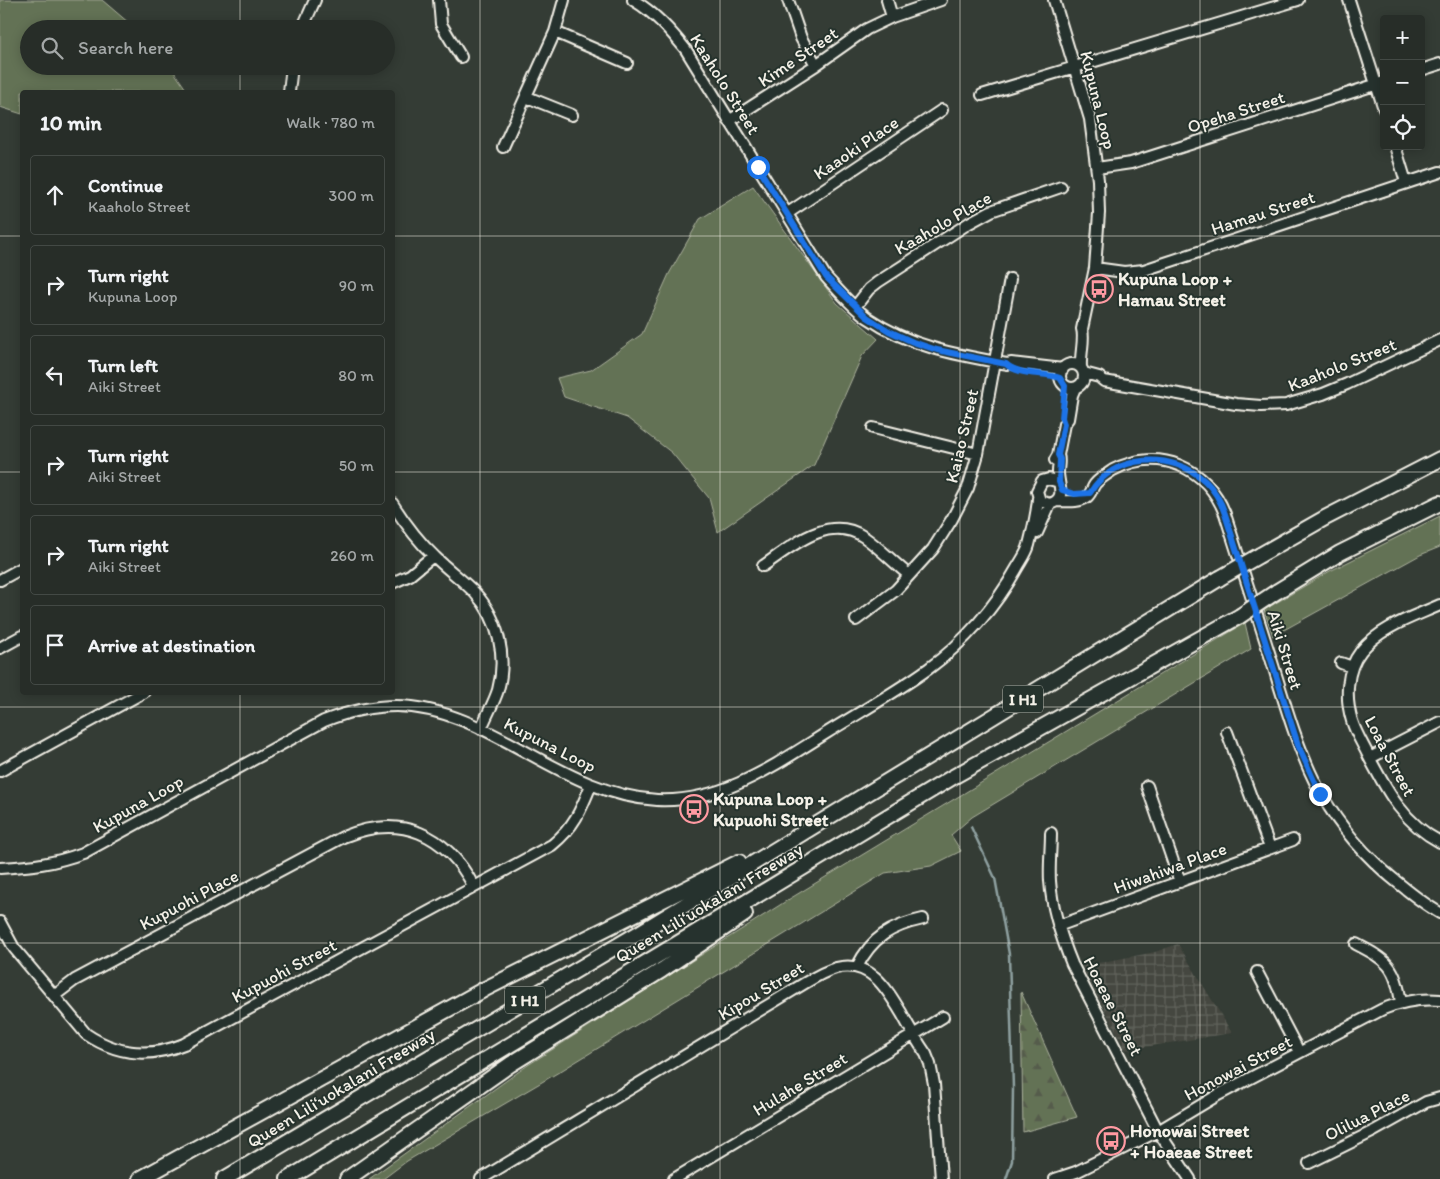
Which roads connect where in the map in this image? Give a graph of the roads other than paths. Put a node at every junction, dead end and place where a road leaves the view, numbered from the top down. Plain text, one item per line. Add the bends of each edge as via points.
1 (315, 0) edge
2 (439, 0) edge
3 (564, 0) edge
4 (633, 0) edge
5 (655, 0) edge
6 (788, 0) edge
7 (887, 0) edge
8 (941, 0) edge
9 (1054, 0) edge
10 (1298, 0) edge
11 (1349, 0) edge
12 (648, 9) junction
13 (892, 17) junction
14 (306, 20) edge
15 (555, 32) junction
16 (461, 57) dead end
17 (627, 62) dead end
18 (1440, 64) edge
19 (816, 65) junction
20 (1074, 67) junction
21 (1425, 69) edge
22 (291, 75) edge
23 (1380, 83) edge
24 (289, 90) edge
25 (982, 95) dead end
26 (527, 97) junction
27 (942, 110) dead end
28 (572, 116) dead end
29 (729, 121) junction
30 (503, 147) dead end
31 (1396, 150) edge
32 (1097, 168) junction
33 (1440, 172) edge
34 (1406, 182) junction
35 (1060, 187) dead end
36 (788, 213) junction
37 (1095, 268) junction
38 (1010, 279) dead end
39 (855, 307) junction
40 (1440, 340) edge
41 (995, 362) junction
42 (1072, 376) junction
43 (873, 428) dead end
44 (978, 454) junction
45 (1440, 459) edge
46 (1056, 484) junction
47 (1090, 493) junction
48 (1038, 498) junction
49 (1054, 503) junction
50 (1440, 503) edge
51 (395, 508) edge
52 (1030, 543) junction
53 (433, 556) junction
54 (763, 566) dead end
55 (20, 569) edge
56 (909, 575) junction
57 (0, 580) edge
58 (395, 582) edge
59 (1440, 605) edge
60 (856, 620) dead end
61 (20, 637) edge
62 (0, 648) edge
63 (1341, 663) dead end
64 (1352, 666) junction
65 (139, 695) edge
66 (1440, 722) edge
67 (480, 729) junction
68 (1227, 732) dead end
69 (1370, 758) junction
70 (0, 772) edge
71 (591, 785) junction
72 (1147, 786) dead end
73 (825, 820) junction
74 (869, 829) junction
75 (1051, 833) dead end
76 (1293, 840) dead end
77 (1440, 842) edge
78 (1270, 848) junction
79 (0, 868) edge
80 (1180, 882) junction
81 (474, 887) junction
82 (1440, 912) edge
83 (923, 919) dead end
84 (0, 925) edge
85 (1058, 926) junction
86 (1356, 944) dead end
87 (857, 967) junction
88 (1257, 972) dead end
89 (54, 996) junction
90 (1440, 1000) edge
91 (1402, 1003) junction
92 (943, 1017) dead end
93 (913, 1034) junction
94 (1299, 1052) junction
95 (1440, 1098) edge
96 (1158, 1131) junction
97 (1309, 1162) dead end
98 (140, 1179) edge
99 (224, 1179) edge
100 (288, 1179) edge
101 (347, 1179) edge
102 (481, 1179) edge
103 (674, 1179) edge
104 (941, 1179) edge
105 (1055, 1179) edge
106 (1190, 1179) edge

1 - 14 street
2 - 16 street via 441,24
3 - 15 street
4 - 12 street, Kaaholo Street
5 - 12 street
6 - 19 street via 801,38
7 - 13 street
8 - 13 street, Kime Street
9 - 20 street, Kupuna Loop
10 - 20 street
11 - 23 street
12 - 29 street, Kaaholo Street via 686,50
13 - 19 street, Kime Street via 867,29
15 - 17 street
15 - 26 street
18 - 21 street
19 - 29 street, Kime Street
20 - 25 street
20 - 32 street, Kupuna Loop via 1090,119
22 - 24 street
23 - 32 street, Opeha Street via 1131,163
26 - 28 street
26 - 30 street
27 - 36 street, Kaaoki Place
29 - 36 street, Kaaholo Street
31 - 34 street
32 - 37 street, Kupuna Loop via 1099,213
33 - 34 street, Hamau Street
34 - 37 street, Hamau Street via 1144,270 1124,272
35 - 39 street, Kaaholo Place via 991,211 969,223 878,282
36 - 39 street, Kaaholo Street via 826,277
37 - 42 street, Kupuna Loop via 1082,329 1081,352
38 - 41 street, Kaiao Street
39 - 41 street, Kaaholo Street via 913,342
40 - 42 street, Kaaholo Street via 1347,384 1286,405 1236,404
41 - 42 street, Kaaholo Street
41 - 44 street, Kaiao Street
42 - 46 street, Kupuna Loop via 1072,395 1058,455
43 - 44 street
44 - 56 street, Kaiao Street via 968,488 952,520 933,549
45 - 73 highway, Queen Liliʻuokalani Freeway / I H1, bridge via 1325,518 1220,578
46 - 47 street via 1074,494
46 - 48 street via 1039,484
46 - 49 street via 1059,499
47 - 49 street, Aiki Street via 1079,500
47 - 82 street, Aiki Street via 1095,484 1111,471 1146,460 1182,466 1214,491 1225,514 1298,745 1320,794 1337,820 1370,858 1420,900
48 - 49 street via 1043,503
48 - 52 street, Kupuna Loop
49 - 52 street, Kupuna Loop
50 - 74 highway, Queen Liliʻuokalani Freeway / I H1, bridge via 1340,553 1240,616 953,777
51 - 53 street
52 - 71 street, Kupuna Loop via 998,598 966,635 930,668 762,773 712,794 685,799 631,797
53 - 58 street
53 - 67 street via 475,593 497,632 501,647 501,677
54 - 56 street via 808,535 840,530 864,537
55 - 57 street
56 - 60 street, Kaiao Street via 896,590
59 - 64 street, Loaa Street via 1380,634 1361,651
61 - 62 street
63 - 64 street
64 - 69 street, Loaa Street via 1348,685 1351,720
65 - 70 street
66 - 69 street
67 - 71 street, Kupuna Loop
67 - 79 street, Kupuna Loop via 446,714 421,708 372,707 347,712 324,721 83,853 38,866
68 - 78 street
69 - 77 street, Loaa Street via 1388,794 1400,809
71 - 81 street, Kupuohi Street via 578,815 563,837
72 - 80 street
73 - 98 highway via 485,989
73 - 99 highway, Queen Liliʻuokalani Freeway / I H1
74 - 100 highway, Queen Liliʻuokalani Freeway / I H1
74 - 101 highway via 662,970 511,1064
75 - 85 street, Hoaeae Street via 1050,880
76 - 78 street, Hiwahiwa Place
78 - 80 street, Hiwahiwa Place
80 - 85 street, Hiwahiwa Place
81 - 89 street, Kupuohi Street via 184,1044 160,1052 127,1052 97,1042 86,1034
81 - 89 street, Kupuohi Place via 457,859 423,834 383,826 355,831 75,980
83 - 87 street via 903,923 876,940
84 - 89 street, Kupuohi Street via 14,948
85 - 96 street, Hoaeae Street via 1072,964
86 - 91 street via 1388,963
87 - 93 street via 877,978
87 - 102 street, Kipou Street via 824,972
88 - 94 street
90 - 91 street, Honowai Street
91 - 94 street, Honowai Street
92 - 93 street, Hulahe Street
93 - 103 street, Hulahe Street
93 - 104 street via 926,1054 933,1076
94 - 96 street, Honowai Street
95 - 97 street, Olilua Place via 1426,1102
96 - 105 street, Honowai Street via 1076,1172
96 - 106 street, Hoaeae Street

